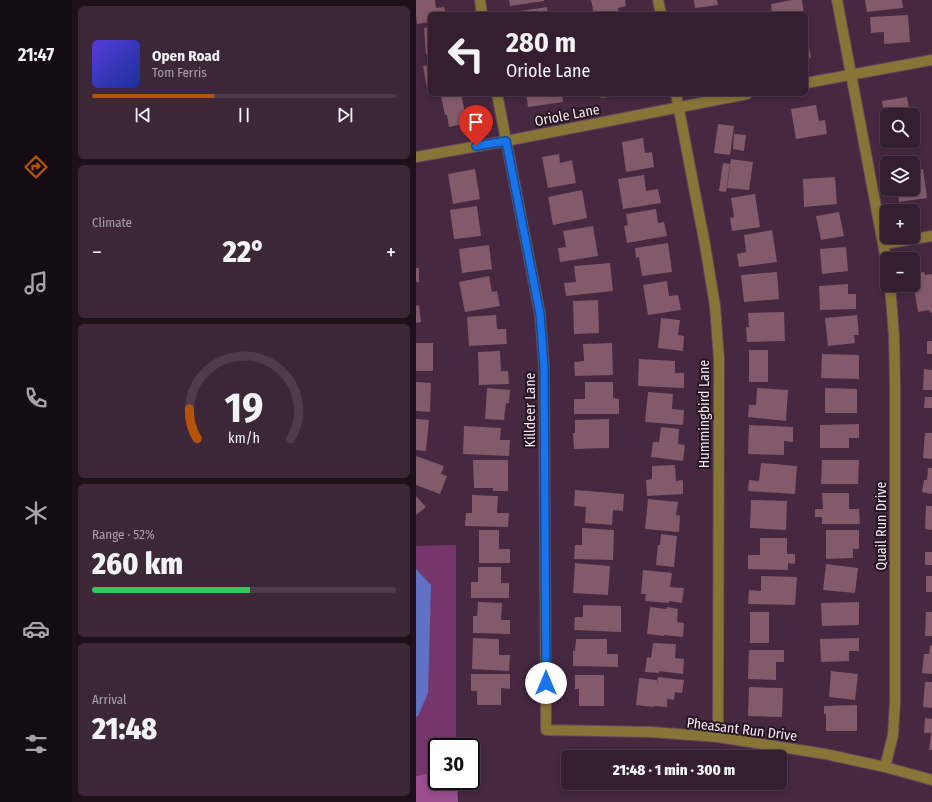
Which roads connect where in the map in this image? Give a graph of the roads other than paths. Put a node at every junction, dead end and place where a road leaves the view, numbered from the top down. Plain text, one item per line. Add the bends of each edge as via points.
1 (480, 0) edge
2 (658, 0) edge
3 (837, 0) edge
4 (482, 12) edge
5 (661, 12) edge
6 (932, 60) edge
7 (851, 74) junction
8 (808, 83) edge
9 (497, 96) edge
10 (676, 96) edge
11 (737, 96) edge
12 (679, 107) junction
13 (506, 141) junction
14 (416, 157) edge
15 (880, 223) edge
16 (932, 236) edge
17 (920, 238) edge
18 (884, 244) edge
19 (885, 252) edge
20 (891, 292) edge
21 (546, 730) joint
22 (718, 737) junction
23 (885, 767) junction
24 (932, 780) edge

1 - 4 street
2 - 5 street
3 - 7 street
6 - 7 street
7 - 8 street
7 - 15 street
9 - 13 street, Killdeer Lane
10 - 12 street, Hummingbird Lane
11 - 12 street, Oriole Lane
12 - 13 street, Oriole Lane
12 - 22 street, Hummingbird Lane via 715,306 719,359
13 - 14 street, Oriole Lane
13 - 21 street, Killdeer Lane via 540,314 544,367
16 - 17 street
18 - 19 street
20 - 23 street, Quail Run Drive via 895,383 895,694 893,734
21 - 22 street, Pheasant Run Drive via 652,732
22 - 23 street, Pheasant Run Drive via 825,754
23 - 24 street, Pheasant Run Drive

